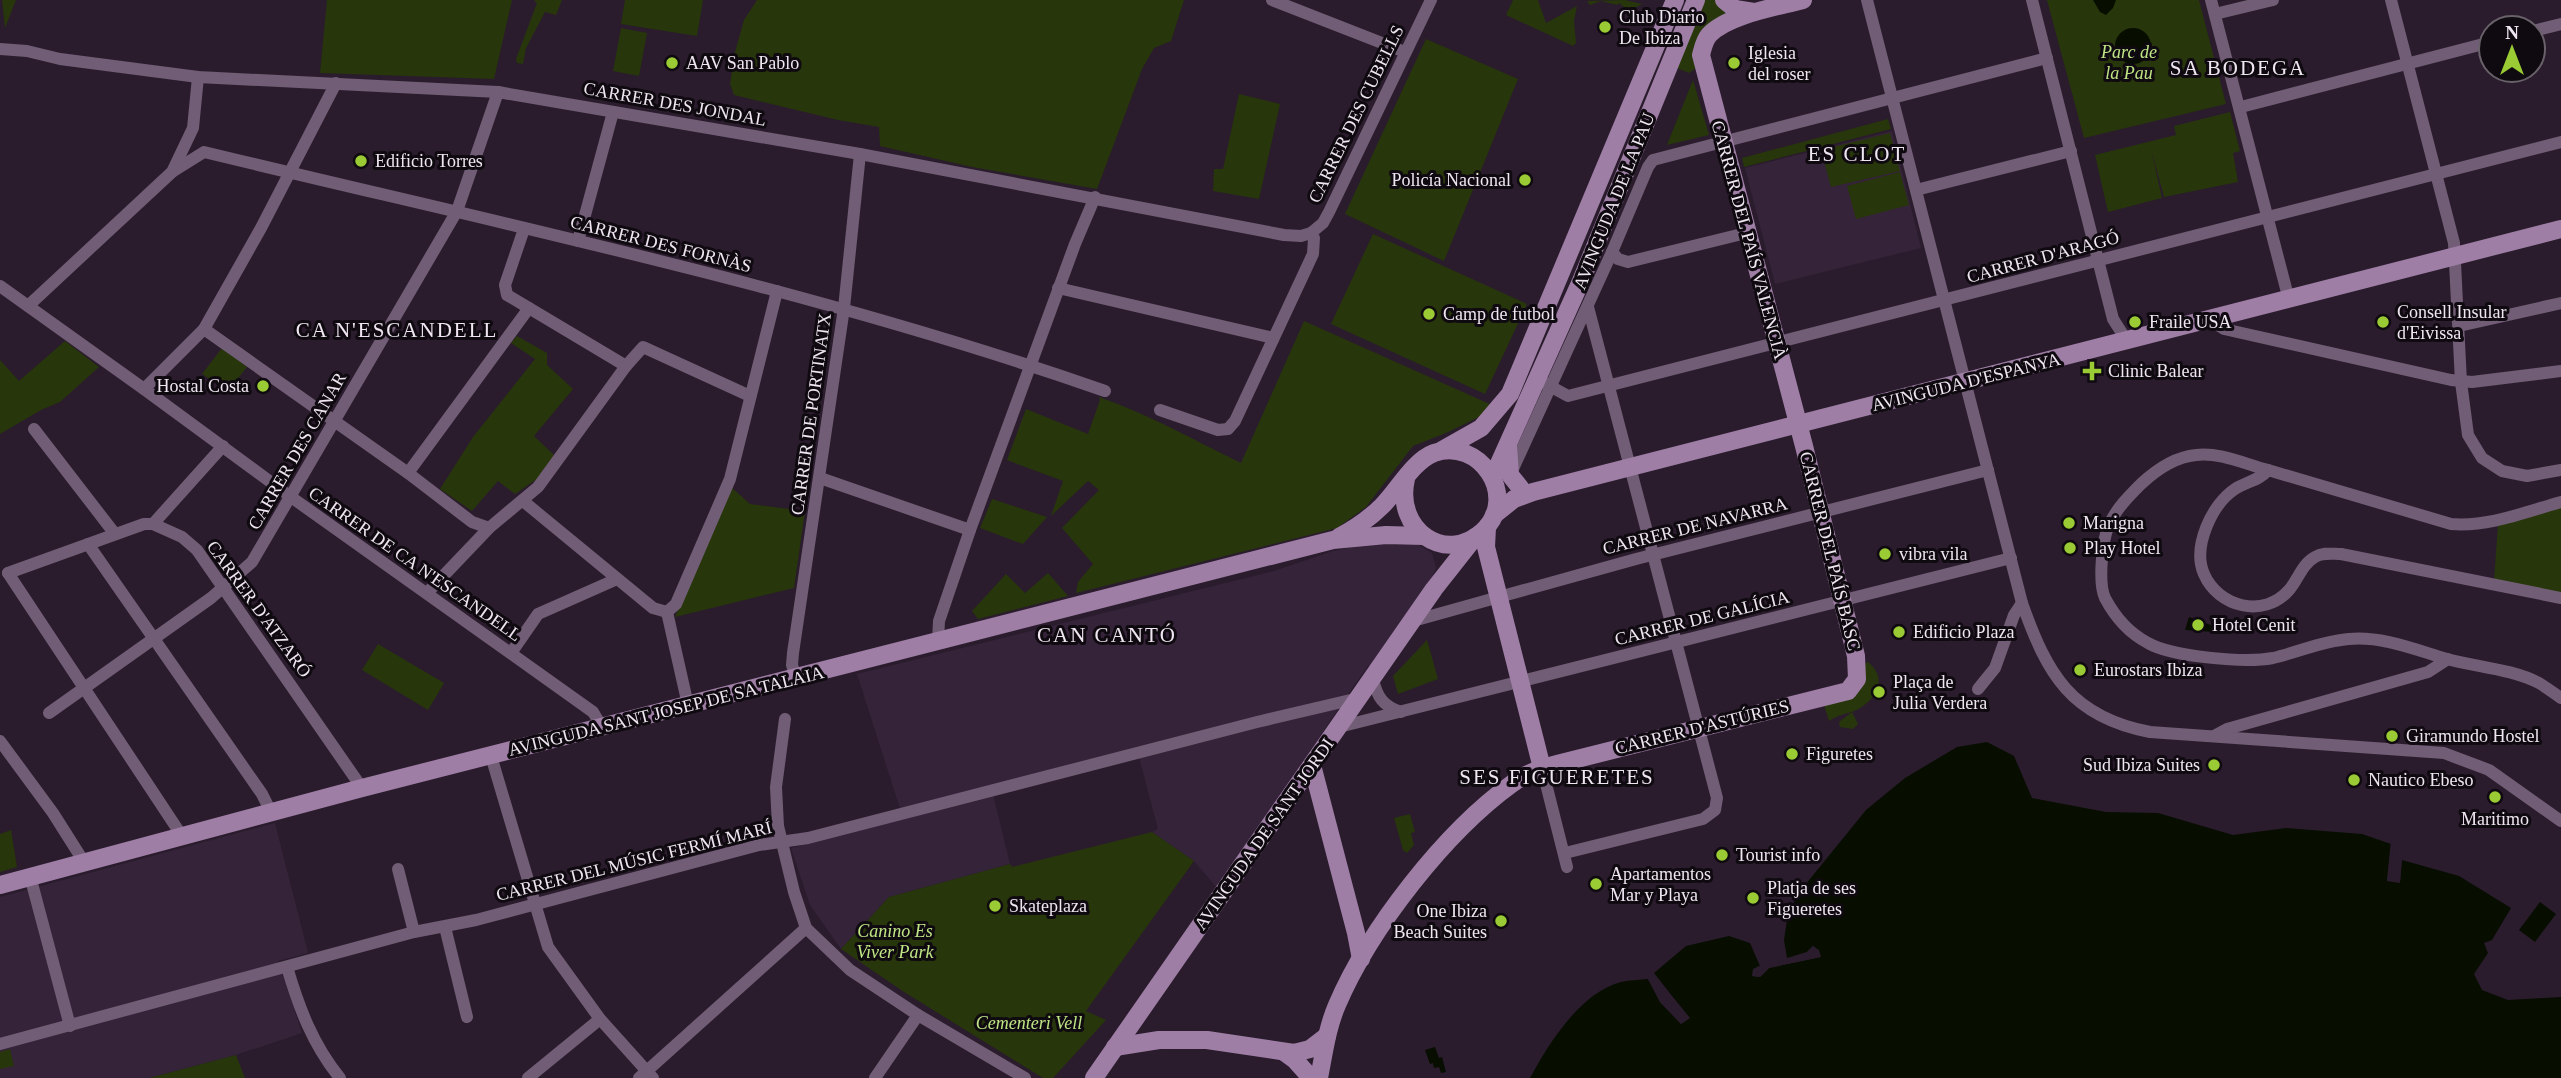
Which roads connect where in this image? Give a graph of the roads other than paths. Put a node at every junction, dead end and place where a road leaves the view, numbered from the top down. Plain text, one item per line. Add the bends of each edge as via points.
1 (1272, 0) edge
2 (1430, 0) edge
3 (1675, 0) edge
4 (1696, 0) edge
5 (1724, 0) edge
6 (1803, 0) edge
7 (1867, 0) edge
8 (2032, 0) edge
9 (2211, 0) edge
10 (2273, 0) edge
11 (2391, 0) edge
12 (1757, 12) junction
13 (2215, 14) junction
14 (0, 38) edge
15 (2477, 46) edge
16 (0, 49) edge
17 (27, 51) junction
18 (1405, 52) junction
19 (2047, 58) junction
20 (2407, 64) junction
21 (198, 77) junction
22 (336, 83) junction
23 (498, 92) junction
24 (1892, 98) junction
25 (2241, 107) junction
26 (613, 112) junction
27 (192, 128) junction
28 (1722, 141) junction
29 (2561, 142) edge
30 (2071, 151) junction
31 (204, 152) junction
32 (860, 154) junction
33 (172, 172) junction
34 (288, 172) junction
35 (2435, 175) junction
36 (1916, 190) junction
37 (1096, 197) junction
38 (457, 211) junction
39 (2268, 217) junction
40 (524, 229) junction
41 (2561, 229) edge
42 (1311, 233) junction
43 (1746, 233) junction
44 (578, 241) junction
45 (1612, 252) junction
46 (2456, 256) junction
47 (2099, 260) junction
48 (0, 286) edge
49 (1058, 288) junction
50 (777, 291) junction
51 (2289, 300) junction
52 (1945, 301) junction
53 (2561, 303) edge
54 (28, 306) junction
55 (1588, 307) junction
56 (529, 308) junction
57 (844, 308) junction
58 (2210, 320) junction
59 (2459, 327) junction
60 (204, 329) junction
61 (1273, 338) junction
62 (2127, 341) junction
63 (1776, 344) junction
64 (1029, 365) junction
65 (626, 366) junction
66 (2561, 371) edge
67 (1544, 382) junction
68 (1966, 382) junction
69 (2461, 382) junction
70 (1609, 386) junction
71 (145, 389) junction
72 (1105, 391) dead end
73 (750, 396) junction
74 (1160, 410) dead end
75 (334, 421) junction
76 (1489, 421) junction
77 (1798, 425) junction
78 (34, 429) dead end
79 (223, 446) junction
80 (1442, 450) junction
81 (1631, 467) junction
82 (1988, 470) junction
83 (2268, 470) junction
84 (2561, 470) edge
85 (408, 473) junction
86 (820, 478) junction
87 (1499, 478) junction
88 (1406, 479) junction
89 (1527, 491) junction
90 (290, 497) junction
91 (523, 501) junction
92 (2561, 502) edge
93 (1820, 512) junction
94 (1370, 516) junction
95 (153, 524) junction
96 (1485, 527) junction
97 (489, 528) junction
98 (970, 530) junction
99 (115, 534) junction
100 (1427, 538) junction
101 (1333, 540) junction
102 (88, 544) junction
103 (1654, 555) junction
104 (2011, 558) junction
105 (4, 573) edge
106 (617, 579) junction
107 (223, 586) junction
108 (1434, 589) junction
109 (427, 593) junction
110 (1499, 596) junction
111 (2561, 597) edge
112 (1842, 601) junction
113 (2022, 603) junction
114 (667, 612) junction
115 (1412, 621) junction
116 (154, 640) junction
117 (938, 641) junction
118 (1676, 643) junction
119 (511, 653) junction
120 (2448, 659) junction
121 (796, 678) junction
122 (1373, 679) junction
123 (1857, 679) joint
124 (1520, 682) junction
125 (83, 688) junction
126 (1978, 689) dead end
127 (1360, 698) junction
128 (2561, 698) edge
129 (688, 705) junction
130 (1401, 712) junction
131 (49, 713) dead end
132 (785, 719) dead end
133 (602, 727) junction
134 (1339, 727) junction
135 (1698, 729) junction
136 (2213, 736) junction
137 (0, 741) edge
138 (491, 756) junction
139 (1312, 765) junction
140 (1542, 768) junction
141 (362, 788) junction
142 (1292, 796) junction
143 (1321, 803) junction
144 (271, 812) junction
145 (2561, 821) edge
146 (182, 836) junction
147 (781, 842) junction
148 (1565, 853) junction
149 (84, 862) junction
150 (1567, 867) dead end
151 (398, 869) dead end
152 (30, 876) junction
153 (0, 885) edge
154 (533, 903) junction
155 (1353, 919) junction
156 (1385, 921) junction
157 (445, 927) junction
158 (806, 928) junction
159 (414, 932) junction
160 (1361, 959) junction
161 (287, 967) junction
162 (1142, 1008) junction
163 (918, 1015) junction
164 (467, 1017) dead end
165 (600, 1019) junction
166 (71, 1026) junction
167 (1327, 1036) junction
168 (1158, 1040) junction
169 (0, 1044) edge
170 (1115, 1047) junction
171 (1284, 1052) junction
172 (646, 1076) edge
173 (340, 1078) edge
174 (528, 1078) edge
175 (874, 1078) edge
176 (1025, 1078) edge
177 (1094, 1078) edge
178 (1311, 1078) edge
179 (1320, 1078) edge

1 - 18 street
2 - 18 street, CARRER DES CUBELLS
3 - 76 street, AVINGUDA DE LA PAU via 1519,377
4 - 67 street, AVINGUDA DE LA PAU
5 - 12 street via 1735,9
6 - 12 street
7 - 24 street
8 - 19 street
9 - 13 street
10 - 13 street
11 - 20 street
12 - 28 street, CARRER DEL PAÍS VALENCIÀ via 1718,27 1705,40 1700,55
13 - 25 street
14 - 17 street, CARRER DES JONDAL
15 - 20 street
16 - 17 street, CARRER DES JONDAL
17 - 21 street, CARRER DES JONDAL
18 - 42 street, CARRER DES CUBELLS via 1329,212
19 - 24 street
19 - 30 street
20 - 25 street
20 - 35 street
21 - 22 street, CARRER DES JONDAL
21 - 27 street
22 - 23 street, CARRER DES JONDAL
22 - 34 street
23 - 26 street, CARRER DES JONDAL
23 - 38 street, CARRER DES CANAR
24 - 28 street
24 - 36 street
25 - 39 street
26 - 32 street, CARRER DES JONDAL
26 - 44 street
27 - 31 street
27 - 33 street
28 - 43 street, CARRER DEL PAÍS VALENCIÀ
28 - 45 street, AVINGUDA DE LA PAU via 1653,160
29 - 35 street, CARRER D'ARAGÓ
30 - 36 street
30 - 47 street
31 - 33 street
31 - 34 street, CARRER DES FORNÀS
32 - 37 street, CARRER DES JONDAL via 1038,190
32 - 57 street, CARRER DE PORTINATX
33 - 54 street
34 - 38 street, CARRER DES FORNÀS
34 - 60 street
35 - 39 street, CARRER D'ARAGÓ
35 - 46 street
36 - 52 street
37 - 42 street, CARRER DES JONDAL via 1284,235
37 - 49 street
38 - 40 street, CARRER DES FORNÀS
38 - 75 street, CARRER DES CANAR
39 - 47 street, CARRER D'ARAGÓ
39 - 51 street
40 - 44 street, CARRER DES FORNÀS
40 - 56 street via 505,285 507,295
41 - 46 street, AVINGUDA D'ESPANYA
42 - 61 street via 1313,254
43 - 45 street via 1629,262
43 - 63 street, CARRER DEL PAÍS VALENCIÀ
44 - 50 street, CARRER DES FORNÀS
45 - 55 street, AVINGUDA DE LA PAU
46 - 51 street, AVINGUDA D'ESPANYA
46 - 59 street
47 - 52 street, CARRER D'ARAGÓ
47 - 62 street via 2113,319
48 - 54 street, CARRER DE CA N'ESCANDELL
49 - 61 street
49 - 64 street
50 - 57 street, CARRER DES FORNÀS
50 - 73 street
51 - 58 street, AVINGUDA D'ESPANYA
52 - 63 street, CARRER D'ARAGÓ
52 - 68 street
53 - 59 street
54 - 71 street, CARRER DE CA N'ESCANDELL
55 - 67 street, AVINGUDA DE LA PAU
55 - 70 street
56 - 65 street
56 - 85 street
57 - 64 street, CARRER DES FORNÀS
57 - 86 street, CARRER DE PORTINATX
58 - 62 street, AVINGUDA D'ESPANYA
58 - 69 street via 2224,329
59 - 69 street
60 - 71 street
60 - 75 street
61 - 74 street via 1228,429 1218,430
62 - 68 street, AVINGUDA D'ESPANYA
63 - 70 street, CARRER D'ARAGÓ
63 - 77 street, CARRER DEL PAÍS VALENCIÀ
64 - 72 street, CARRER DES FORNÀS
64 - 98 street
65 - 73 street via 643,347
65 - 91 street
66 - 69 street
67 - 70 street, CARRER D'ARAGÓ via 1568,396
67 - 87 street, AVINGUDA DE LA PAU
67 - 87 street, AVINGUDA DE LA PAU via 1507,442
68 - 77 street, AVINGUDA D'ESPANYA
68 - 82 street
69 - 84 street via 2468,435 2482,458 2502,471 2527,476
70 - 81 street
71 - 79 street, CARRER DE CA N'ESCANDELL
73 - 114 street via 730,479 676,604
75 - 85 street
75 - 90 street, CARRER DES CANAR
76 - 80 street, AVINGUDA DE LA PAU
76 - 94 street via 1416,452
77 - 81 street, AVINGUDA D'ESPANYA
77 - 93 street, CARRER DEL PAÍS BASC
78 - 99 street
79 - 90 street, CARRER DE CA N'ESCANDELL
79 - 95 street
80 - 87 street via 1478,458
80 - 88 street via 1420,460
81 - 89 street, AVINGUDA D'ESPANYA
81 - 103 street
82 - 93 street, CARRER DE NAVARRA
82 - 104 street
83 - 92 street via 2451,524 2479,524
83 - 111 street via 2234,490 2214,513 2203,543 2200,563 2208,582 2233,603 2246,606 2277,600 2307,563 2323,553
83 - 120 street via 2195,455 2155,471 2127,497 2102,546 2104,596 2126,629 2161,649 2203,656 2261,659 2354,639 2407,646
85 - 97 street via 472,522
86 - 98 street
86 - 121 street, CARRER DE PORTINATX via 793,653
87 - 89 street
87 - 96 street via 1497,504
88 - 94 street
88 - 100 street via 1403,492 1408,517
89 - 96 street, AVINGUDA D'ESPANYA
90 - 107 street, CARRER DES CANAR via 252,562
90 - 109 street, CARRER DE CA N'ESCANDELL
91 - 97 street
91 - 106 street
93 - 103 street, CARRER DE NAVARRA
93 - 112 street, CARRER DEL PAÍS BASC
94 - 101 street
95 - 99 street
95 - 107 street, CARRER D'ATZARÓ via 182,537 197,550
96 - 100 street via 1452,544
96 - 108 street, AVINGUDA DE SANT JORDI
96 - 110 street
97 - 109 street
98 - 117 street via 939,621
99 - 102 street
100 - 101 street via 1386,535
100 - 108 street, AVINGUDA DE SANT JORDI via 1440,562
101 - 117 street, AVINGUDA SANT JOSEP DE SA TALAIA
102 - 105 street
102 - 116 street
103 - 110 street, CARRER DE NAVARRA
103 - 118 street
104 - 112 street, CARRER DE GALÍCIA
104 - 113 street
105 - 125 street
106 - 114 street via 653,608
106 - 119 street via 538,614
107 - 116 street, CARRER DES CANAR
107 - 141 street, CARRER D'ATZARÓ
108 - 115 street, AVINGUDA DE SANT JORDI
109 - 119 street, CARRER DE CA N'ESCANDELL
110 - 115 street, CARRER DE NAVARRA
110 - 124 street
112 - 118 street, CARRER DE GALÍCIA
112 - 123 street, CARRER DEL PAÍS BASC
113 - 126 street via 1995,668
113 - 136 street via 2054,672 2086,708 2136,729
114 - 129 street
115 - 122 street, AVINGUDA DE SANT JORDI
116 - 125 street, CARRER DES CANAR
116 - 144 street
117 - 121 street, AVINGUDA SANT JOSEP DE SA TALAIA
118 - 124 street, CARRER DE GALÍCIA
118 - 135 street
119 - 133 street, CARRER DE CA N'ESCANDELL via 593,712
120 - 128 street via 2514,674
120 - 136 street via 2428,671
121 - 129 street, AVINGUDA SANT JOSEP DE SA TALAIA
122 - 127 street, AVINGUDA DE SANT JORDI
122 - 130 street via 1380,699
123 - 135 street, CARRER D'ASTÚRIES via 1848,691
124 - 130 street, CARRER DE GALÍCIA
124 - 140 street
125 - 131 street, CARRER DES CANAR
125 - 146 street
127 - 134 street, AVINGUDA DE SANT JORDI
127 - 147 street, CARRER DEL MÚSIC FERMÍ MARÍ
129 - 133 street, AVINGUDA SANT JOSEP DE SA TALAIA
130 - 134 street, CARRER DE GALÍCIA
132 - 147 street via 776,787
133 - 138 street, AVINGUDA SANT JOSEP DE SA TALAIA
134 - 139 street, AVINGUDA DE SANT JORDI
135 - 140 street, CARRER D'ASTÚRIES
135 - 148 street via 1717,798 1715,810 1703,819
136 - 145 street via 2444,753 2489,770
137 - 149 street
138 - 141 street, AVINGUDA SANT JOSEP DE SA TALAIA
138 - 154 street
139 - 142 street, AVINGUDA DE SANT JORDI
139 - 143 street
140 - 148 street
140 - 156 street, CARRER D'ASTÚRIES via 1513,783 1474,816
141 - 144 street, AVINGUDA SANT JOSEP DE SA TALAIA
142 - 143 street via 1309,795
142 - 162 street, AVINGUDA DE SANT JORDI
143 - 155 street
144 - 146 street, AVINGUDA SANT JOSEP DE SA TALAIA
146 - 149 street, AVINGUDA SANT JOSEP DE SA TALAIA
147 - 154 street, CARRER DEL MÚSIC FERMÍ MARÍ
147 - 158 street
148 - 150 street
149 - 152 street, AVINGUDA SANT JOSEP DE SA TALAIA
151 - 159 street
152 - 153 street, AVINGUDA SANT JOSEP DE SA TALAIA
152 - 166 street
154 - 157 street, CARRER DEL MÚSIC FERMÍ MARÍ
154 - 165 street via 548,947
155 - 156 street via 1364,924
155 - 160 street
156 - 160 street, CARRER D'ASTÚRIES
157 - 159 street, CARRER DEL MÚSIC FERMÍ MARÍ
157 - 164 street
158 - 163 street via 838,963
158 - 172 street
159 - 161 street, CARRER DEL MÚSIC FERMÍ MARÍ
160 - 167 street, CARRER D'ASTÚRIES
161 - 166 street, CARRER DEL MÚSIC FERMÍ MARÍ
161 - 173 street via 312,1036
162 - 168 street via 1146,1030
162 - 170 street, AVINGUDA DE SANT JORDI
163 - 175 street
163 - 176 street
165 - 172 street
165 - 174 street
166 - 169 street, CARRER DEL MÚSIC FERMÍ MARÍ
167 - 171 street via 1302,1052
167 - 179 street, CARRER D'ASTÚRIES
168 - 170 street
168 - 171 street via 1207,1040
170 - 177 street, AVINGUDA DE SANT JORDI
171 - 178 street

